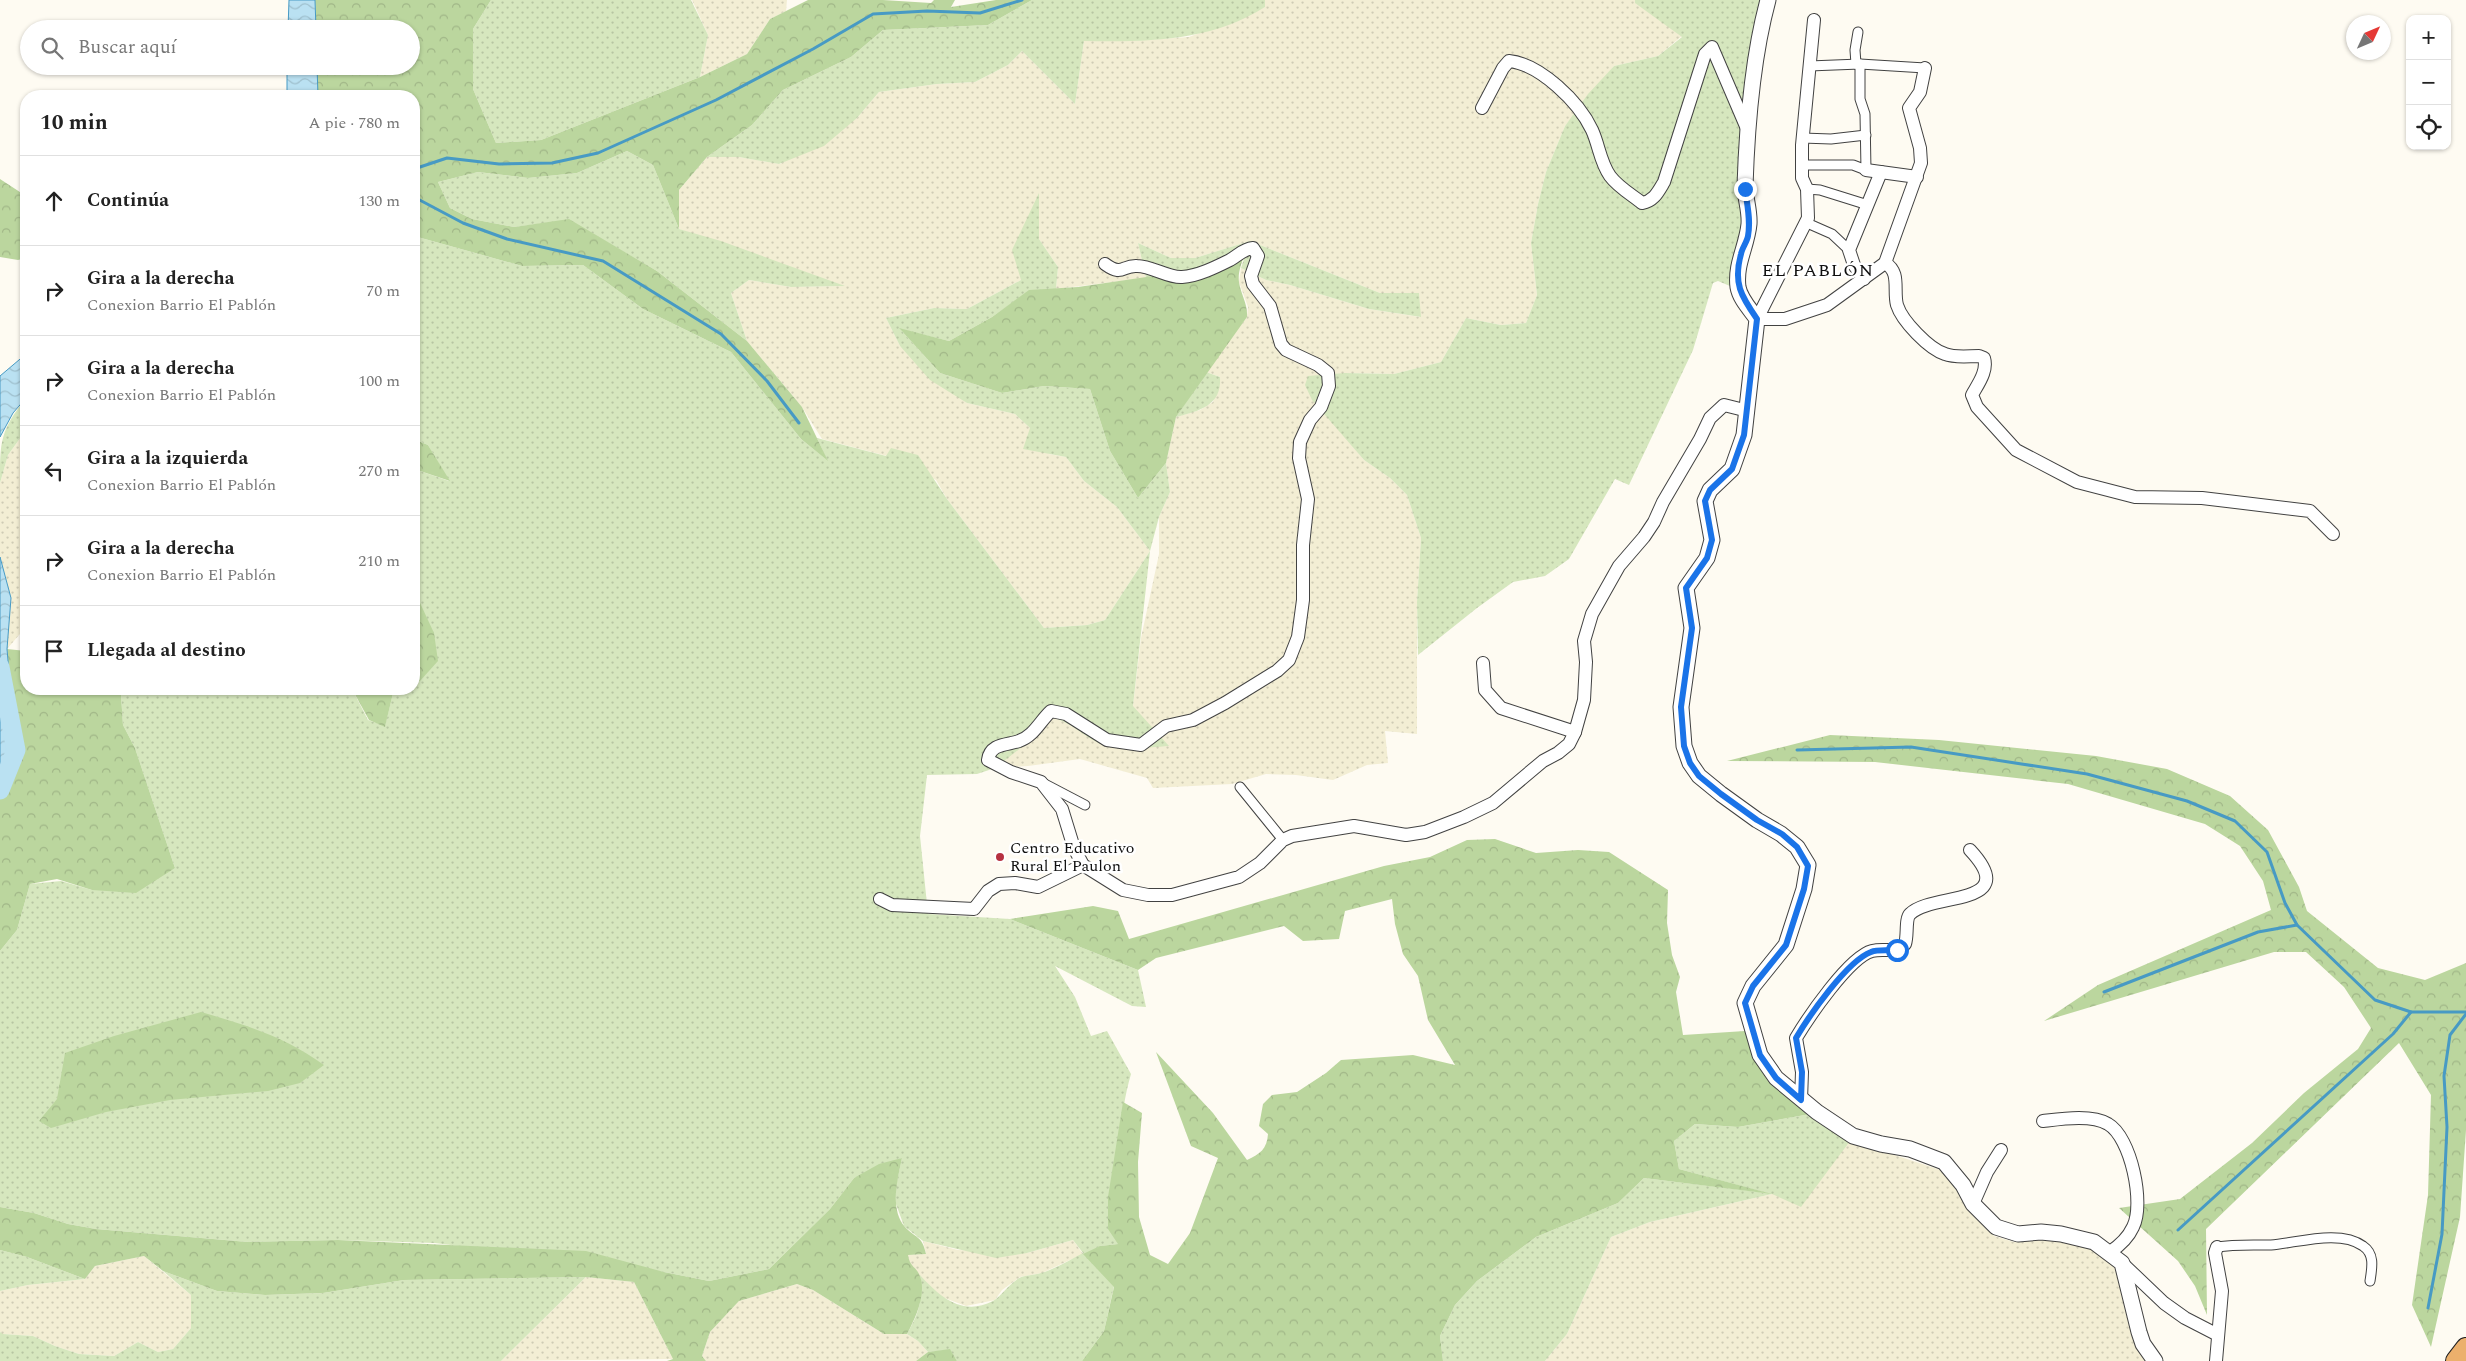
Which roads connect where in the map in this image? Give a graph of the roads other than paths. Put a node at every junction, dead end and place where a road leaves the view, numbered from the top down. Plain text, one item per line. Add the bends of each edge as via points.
1 (1768, 0) edge
2 (1814, 20) dead end
3 (1858, 32) dead end
4 (1858, 64) junction
5 (1809, 66) junction
6 (1925, 68) joint
7 (1482, 108) dead end
8 (1749, 134) junction
9 (1866, 135) junction
10 (1802, 138) junction
11 (1801, 165) junction
12 (1866, 170) junction
13 (1881, 172) junction
14 (1917, 177) junction
15 (1807, 189) junction
16 (1868, 205) junction
17 (1807, 223) junction
18 (1848, 250) junction
19 (1885, 263) junction
20 (1105, 264) dead end
21 (1864, 279) junction
22 (1757, 319) junction
23 (1748, 411) junction
24 (2333, 534) dead end
25 (1483, 664) dead end
26 (1575, 732) junction
27 (1041, 782) junction
28 (1240, 786) dead end
29 (1085, 805) dead end
30 (1283, 840) junction
31 (1970, 850) dead end
32 (1083, 865) junction
33 (880, 900) dead end
34 (1801, 1100) junction
35 (2043, 1121) dead end
36 (2001, 1150) dead end
37 (1974, 1204) junction
38 (2217, 1247) joint
39 (2110, 1252) junction
40 (2122, 1263) junction
41 (2370, 1281) dead end
42 (2218, 1335) junction
43 (2466, 1348) edge
44 (2154, 1361) edge
45 (2216, 1361) edge
46 (2456, 1361) edge

1 - 8 street via 1759,35
2 - 5 street
3 - 4 street via 1855,50
4 - 5 street
4 - 6 street
4 - 9 street
5 - 10 street
6 - 14 street via 1920,92 1909,108 1921,156
7 - 8 street via 1509,61 1532,68 1558,86 1578,109 1592,130 1601,160 1615,182 1642,203 1649,202 1664,182 1702,62 1712,47
8 - 22 street via 1745,189 1748,238 1737,271 1741,297
9 - 10 street via 1837,139
9 - 12 street
10 - 11 street
11 - 12 street via 1852,165
11 - 15 street
12 - 13 street
13 - 14 street
13 - 16 street
14 - 19 street
15 - 16 street
15 - 17 street
16 - 18 street
17 - 18 street via 1832,234
17 - 22 street
18 - 21 street
19 - 21 street
19 - 24 street via 1894,272 1898,306 1907,322 1922,337 1943,354 1984,358 1984,372 1972,395 1977,407 2016,450 2077,482 2135,497 2202,498 2310,511
20 - 27 street via 1113,270 1124,271 1135,266 1180,277 1210,269 1253,248 1258,256 1251,276 1253,284 1270,306 1281,344 1328,373 1329,386 1300,442 1299,458 1308,499 1301,624 1289,660 1278,671 1193,720 1166,726 1141,745 1107,740 1066,714 1051,711 1036,730 1020,741 996,747 988,755 988,760 995,764
21 - 22 street via 1827,305 1785,319
22 - 23 street
23 - 26 street via 1724,405 1710,418 1654,522 1619,566 1592,614 1584,641 1584,700
23 - 34 street via 1744,435 1732,469 1710,490 1705,501 1712,540 1707,558 1686,588 1692,628 1681,707 1682,728 1690,763 1699,776 1757,820 1782,834 1797,847 1808,866 1786,945 1753,986 1745,1003 1760,1055 1776,1078
25 - 26 street via 1485,690 1502,708
26 - 30 street via 1569,744 1558,754 1543,761 1493,803 1424,832 1406,835 1354,826 1307,832
27 - 29 street
27 - 32 street via 1062,808 1074,848
28 - 30 street
30 - 32 street via 1260,863 1239,877 1172,896 1123,890
31 - 34 street via 1981,861 1985,871 1983,888 1973,895 1911,913 1905,944 1897,950 1872,951 1858,960 1812,1010 1796,1038 1802,1072
32 - 33 street via 1038,887 1015,882 999,884 988,891 974,909 892,904
34 - 37 street via 1853,1136 1910,1149 1940,1160 1955,1174
35 - 39 street via 2076,1118 2106,1122 2116,1130 2128,1152 2137,1190 2137,1215 2133,1228
36 - 37 street via 1987,1172
37 - 39 street via 1996,1227 2018,1234 2061,1234 2094,1242
38 - 41 street via 2348,1239 2364,1246 2374,1261
38 - 42 street via 2215,1253 2222,1291
39 - 40 street
40 - 42 street via 2184,1318
40 - 44 street via 2139,1332
42 - 45 street
43 - 46 highway

